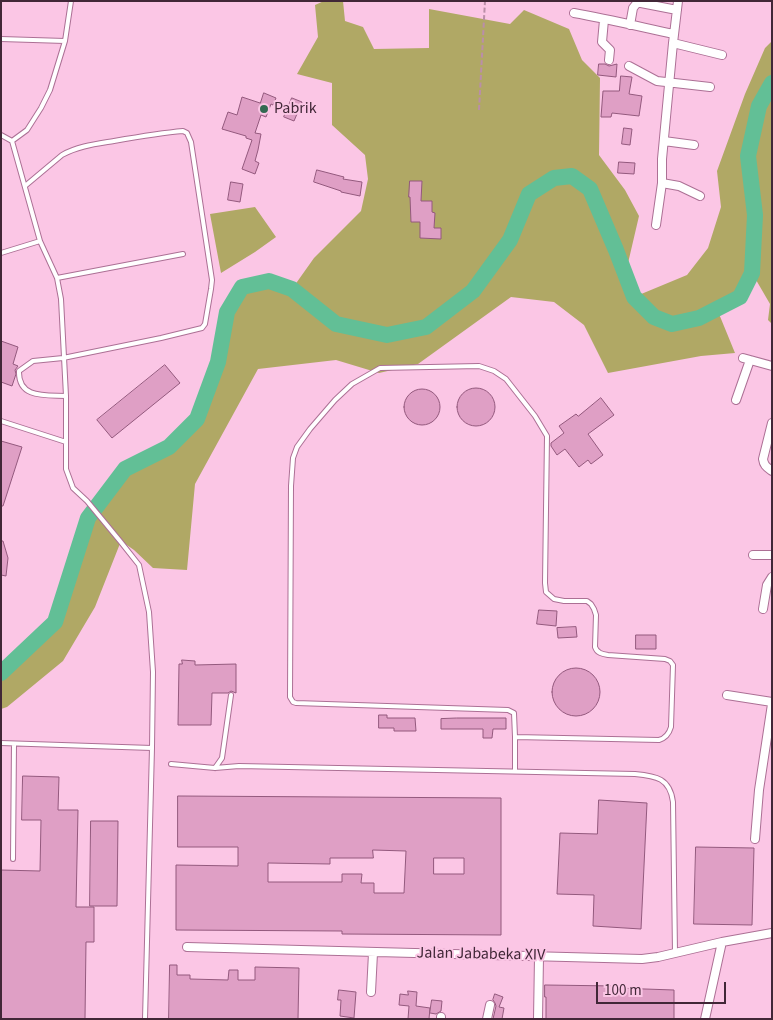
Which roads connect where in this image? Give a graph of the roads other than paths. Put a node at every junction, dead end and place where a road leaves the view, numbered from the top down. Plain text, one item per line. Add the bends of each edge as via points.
1 (71, 1) edge
2 (678, 5) edge
3 (574, 13) dead end
4 (604, 20) junction
5 (630, 25) junction
6 (674, 34) junction
7 (1, 40) edge
8 (65, 40) junction
9 (673, 43) junction
10 (722, 55) dead end
11 (608, 60) dead end
12 (629, 66) dead end
13 (670, 82) junction
14 (710, 87) dead end
15 (1, 135) edge
16 (12, 141) junction
17 (664, 141) junction
18 (694, 145) dead end
19 (662, 183) junction
20 (25, 186) junction
21 (700, 196) dead end
22 (656, 225) dead end
23 (40, 241) junction
24 (1, 253) edge
25 (183, 254) dead end
26 (57, 278) junction
27 (63, 358) junction
28 (772, 366) edge
29 (66, 396) junction
30 (736, 400) dead end
31 (1, 421) edge
32 (772, 423) edge
33 (66, 442) junction
34 (772, 471) edge
35 (753, 555) dead end
36 (772, 555) edge
37 (772, 577) edge
38 (763, 609) dead end
39 (231, 695) dead end
40 (727, 695) dead end
41 (772, 703) edge
42 (516, 737) junction
43 (1, 743) edge
44 (14, 744) junction
45 (152, 748) junction
46 (171, 764) dead end
47 (216, 768) junction
48 (515, 771) junction
49 (756, 839) dead end
50 (13, 859) dead end
51 (772, 933) edge
52 (722, 942) junction
53 (187, 947) dead end
54 (373, 953) junction
55 (675, 953) junction
56 (539, 957) junction
57 (371, 992) dead end
58 (490, 1005) dead end
59 (145, 1019) edge
60 (487, 1019) edge
61 (538, 1019) edge
62 (705, 1019) edge

1 - 8 lane
2 - 5 street via 637,4 633,8
2 - 6 street
3 - 4 street
4 - 5 street
4 - 11 street via 602,42 610,50
5 - 6 street
6 - 9 street
7 - 8 lane
8 - 16 lane via 41,108 27,130
9 - 10 street
9 - 13 street
12 - 13 street via 657,80
13 - 14 street
13 - 17 street
15 - 16 lane
16 - 20 lane
17 - 18 street
17 - 19 street
19 - 21 street via 680,186
19 - 22 street
20 - 23 lane
20 - 27 lane via 62,155 84,146 183,131 191,142 212,280 205,324 202,328 180,334
23 - 24 lane
23 - 26 lane
25 - 26 lane
26 - 27 lane
27 - 29 lane
27 - 29 lane via 33,361 19,371 19,378 22,387 33,394
28 - 30 street via 746,359
29 - 33 lane
31 - 33 lane
32 - 34 street via 763,459 765,466
33 - 45 lane via 66,469 72,488 87,501 139,565 149,612 153,672
35 - 36 street
37 - 38 street via 767,585
39 - 47 lane via 222,758
40 - 41 street
41 - 49 street via 759,790
42 - 42 lane via 514,713 508,710 296,704 290,697 292,486 297,447 334,400 352,384 380,368 479,366 506,379 547,436 546,592 554,599 591,604 596,615 595,646 600,654 665,659 672,665 671,727 664,739
42 - 48 lane
43 - 44 lane
44 - 45 lane
44 - 50 lane
45 - 59 lane
46 - 47 lane
47 - 48 lane
48 - 55 lane via 650,775 667,784 673,802
51 - 52 street, Jalan Jababeka XIV
52 - 55 street, Jalan Jababeka XIV
52 - 62 street
53 - 54 street, Jalan Jababeka XIV
54 - 56 street, Jalan Jababeka XIV
54 - 57 street
55 - 56 street, Jalan Jababeka XIV via 642,959
56 - 61 street
58 - 60 street

